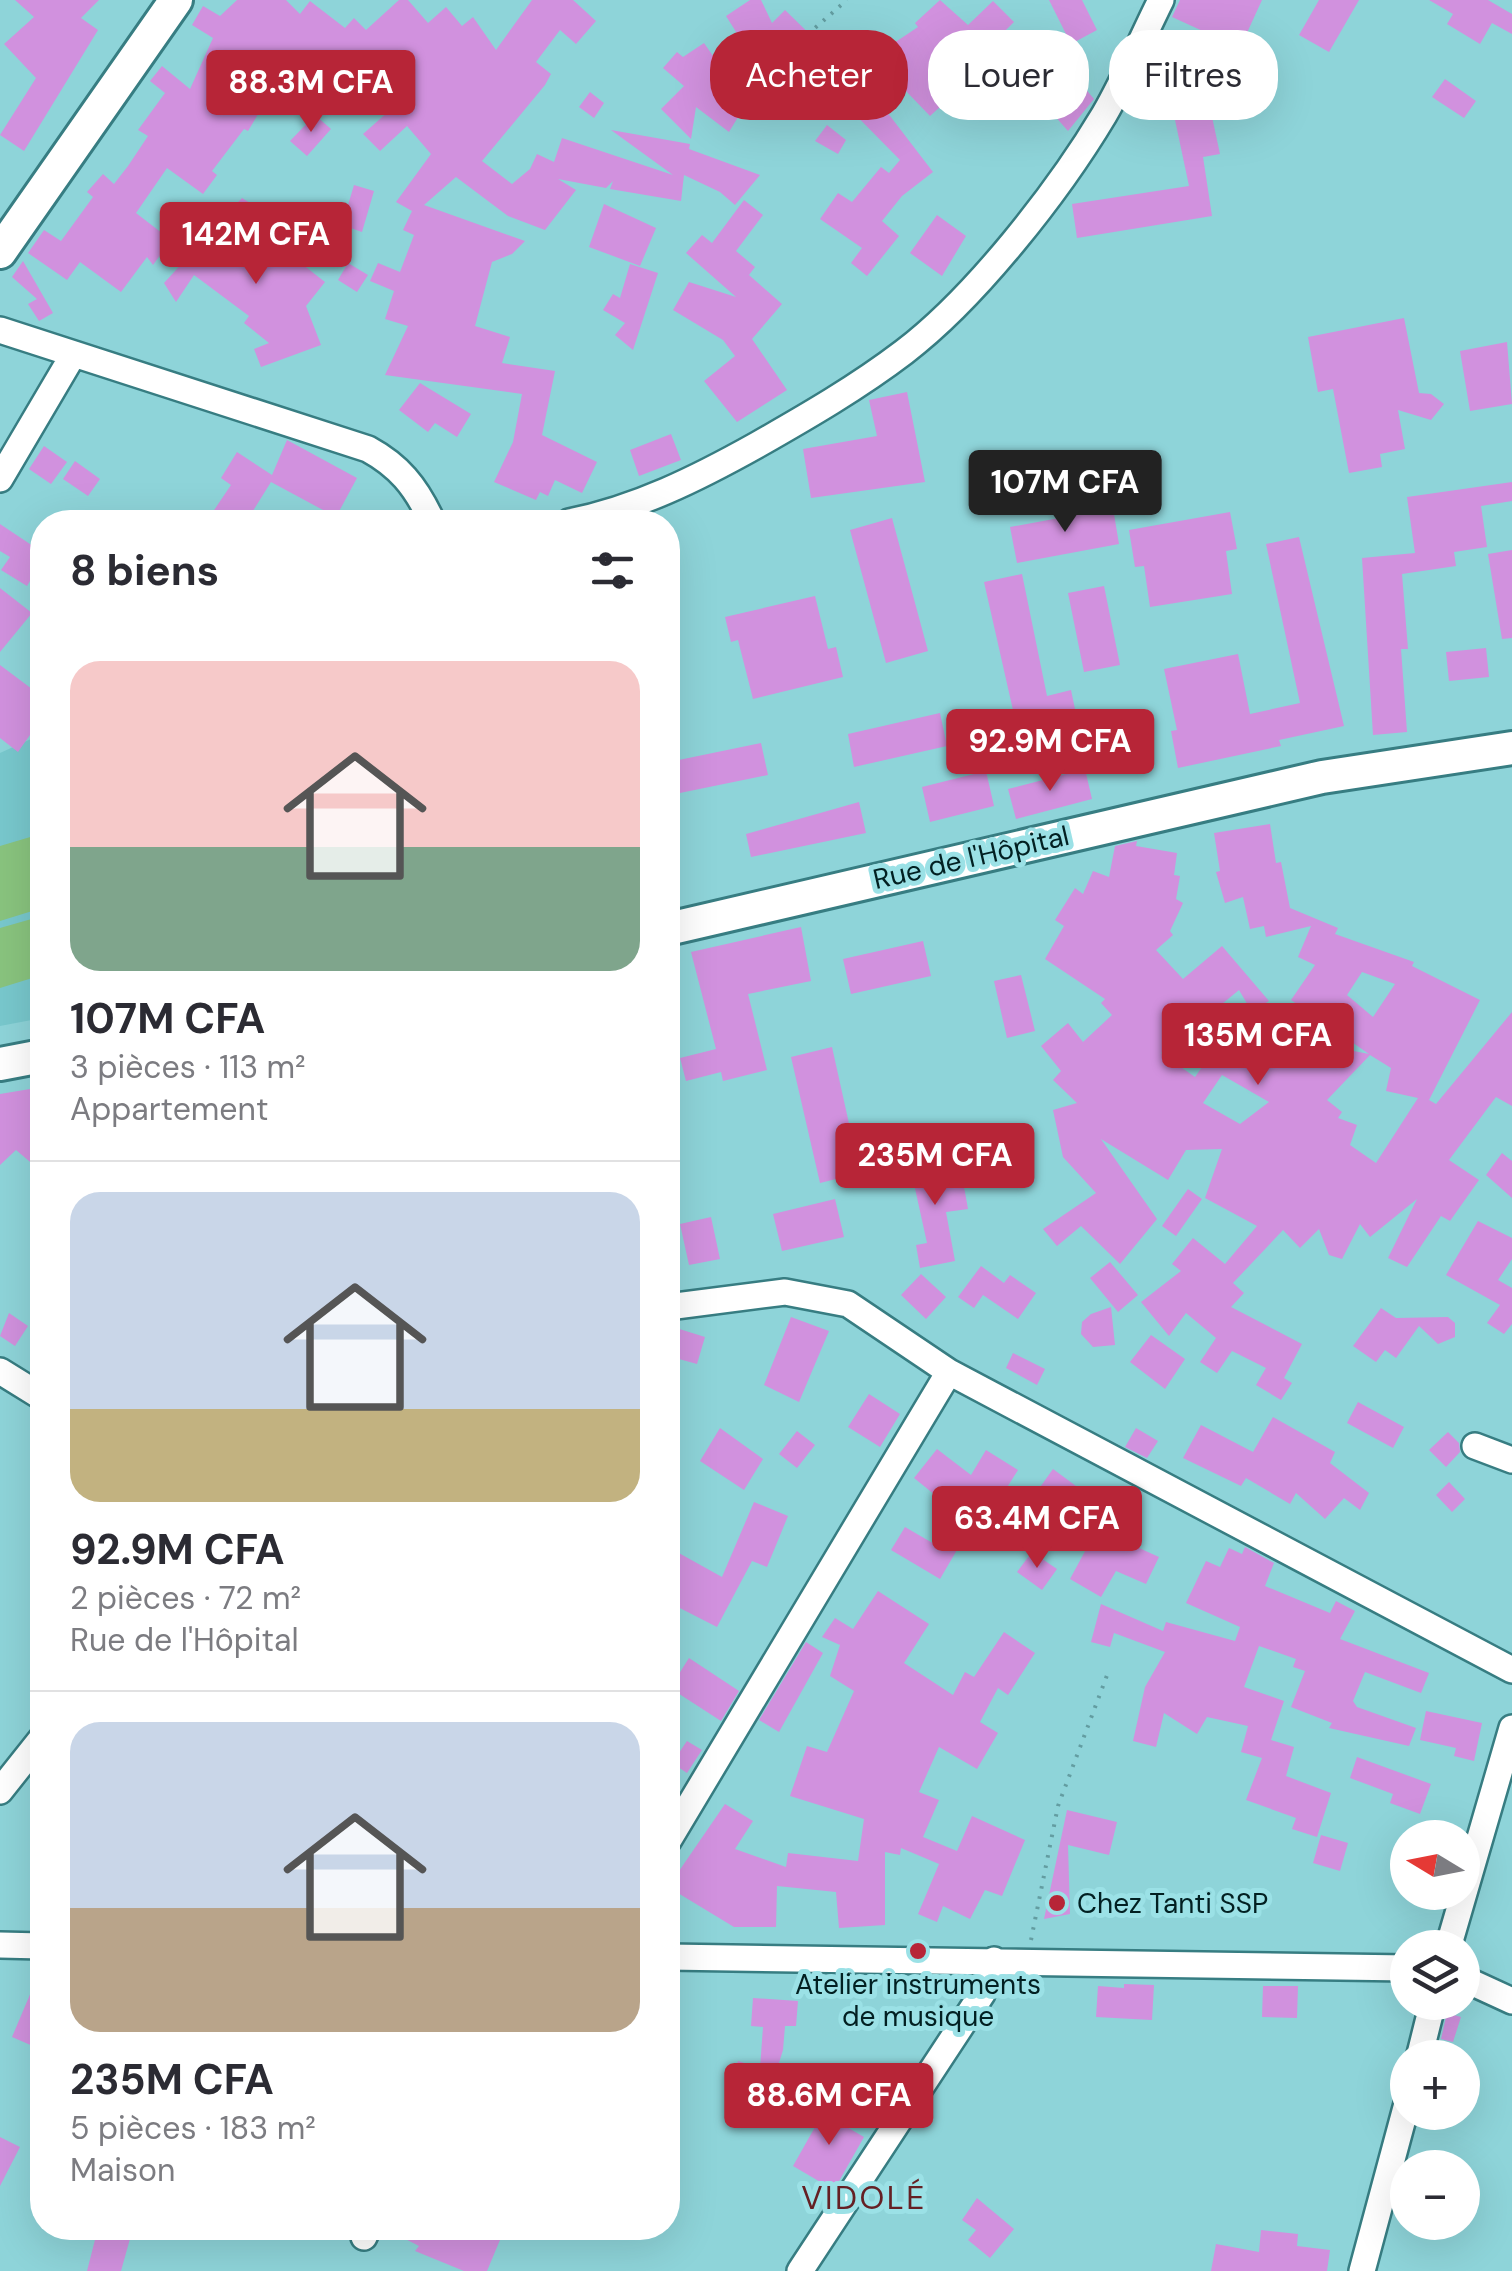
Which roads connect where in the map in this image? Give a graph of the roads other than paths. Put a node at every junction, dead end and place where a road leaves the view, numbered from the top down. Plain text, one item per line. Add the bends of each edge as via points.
1 (176, 0) edge
2 (1161, 0) edge
3 (0, 252) edge
4 (0, 330) edge
5 (73, 355) junction
6 (0, 480) edge
7 (429, 510) edge
8 (608, 510) edge
9 (1512, 748) edge
10 (680, 926) edge
11 (30, 1058) edge
12 (0, 1064) edge
13 (680, 1305) edge
14 (0, 1371) edge
15 (950, 1372) junction
16 (30, 1390) edge
17 (1475, 1446) dead end
18 (1512, 1460) edge
19 (1512, 1670) edge
20 (1512, 1728) edge
21 (30, 1753) edge
22 (0, 1791) edge
23 (680, 1821) edge
24 (1453, 1930) edge
25 (0, 1945) edge
26 (30, 1946) edge
27 (680, 1957) edge
28 (994, 1960) junction
29 (1390, 1968) edge
30 (1480, 1986) edge
31 (1512, 2001) edge
32 (1400, 2130) edge
33 (800, 2271) edge
34 (1362, 2271) edge

1 - 3 street
2 - 8 street via 1104,115 1049,193 976,284 907,350 817,411 714,468
4 - 5 street
5 - 6 street
5 - 7 street via 368,449 402,473
9 - 10 street, Rue de l'Hôpital via 1322,777
11 - 12 street
13 - 15 street via 785,1292 826,1298 869,1316
14 - 16 street
15 - 19 street
15 - 23 street
17 - 18 street
20 - 24 street
21 - 22 street
25 - 26 street
27 - 28 street
28 - 29 street
28 - 33 street via 982,1994
30 - 31 street
32 - 34 street

